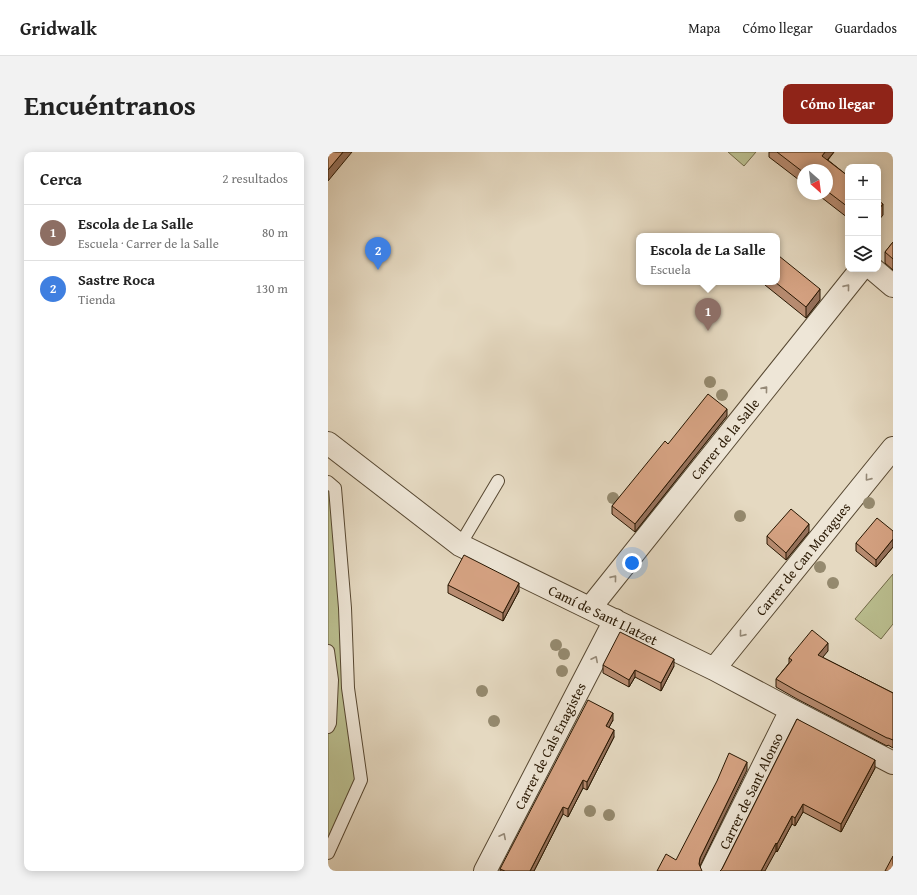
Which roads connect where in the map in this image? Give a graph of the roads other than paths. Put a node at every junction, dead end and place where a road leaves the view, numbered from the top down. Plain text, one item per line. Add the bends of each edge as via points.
1 (859, 272) edge
2 (876, 272) edge
3 (893, 286) edge
4 (328, 443) edge
5 (893, 448) edge
6 (498, 481) dead end
7 (328, 482) edge
8 (460, 544) junction
9 (590, 608) junction
10 (615, 620) junction
11 (328, 652) edge
12 (714, 669) junction
13 (791, 710) junction
14 (328, 727) edge
15 (893, 763) edge
16 (328, 853) edge
17 (485, 871) edge
18 (711, 871) edge

9 -> 1 street, Carrer de la Salle
2 - 3 street
4 - 8 street, Camí de Sant Llatzet
5 -> 12 street, Carrer de Can Moragues
6 - 8 lane
7 - 16 lane via 335,488 345,608 348,688 361,780
8 - 9 street, Camí de Sant Llatzet
9 - 10 street, Camí de Sant Llatzet
10 - 12 street, Camí de Sant Llatzet
17 -> 10 street, Carrer de Cals Enagistes
11 - 14 lane via 332,680
12 - 13 street, Camí de Sant Llatzet
13 - 15 street, Camí de Sant Llatzet
13 - 18 street, Carrer de Sant Alonso

